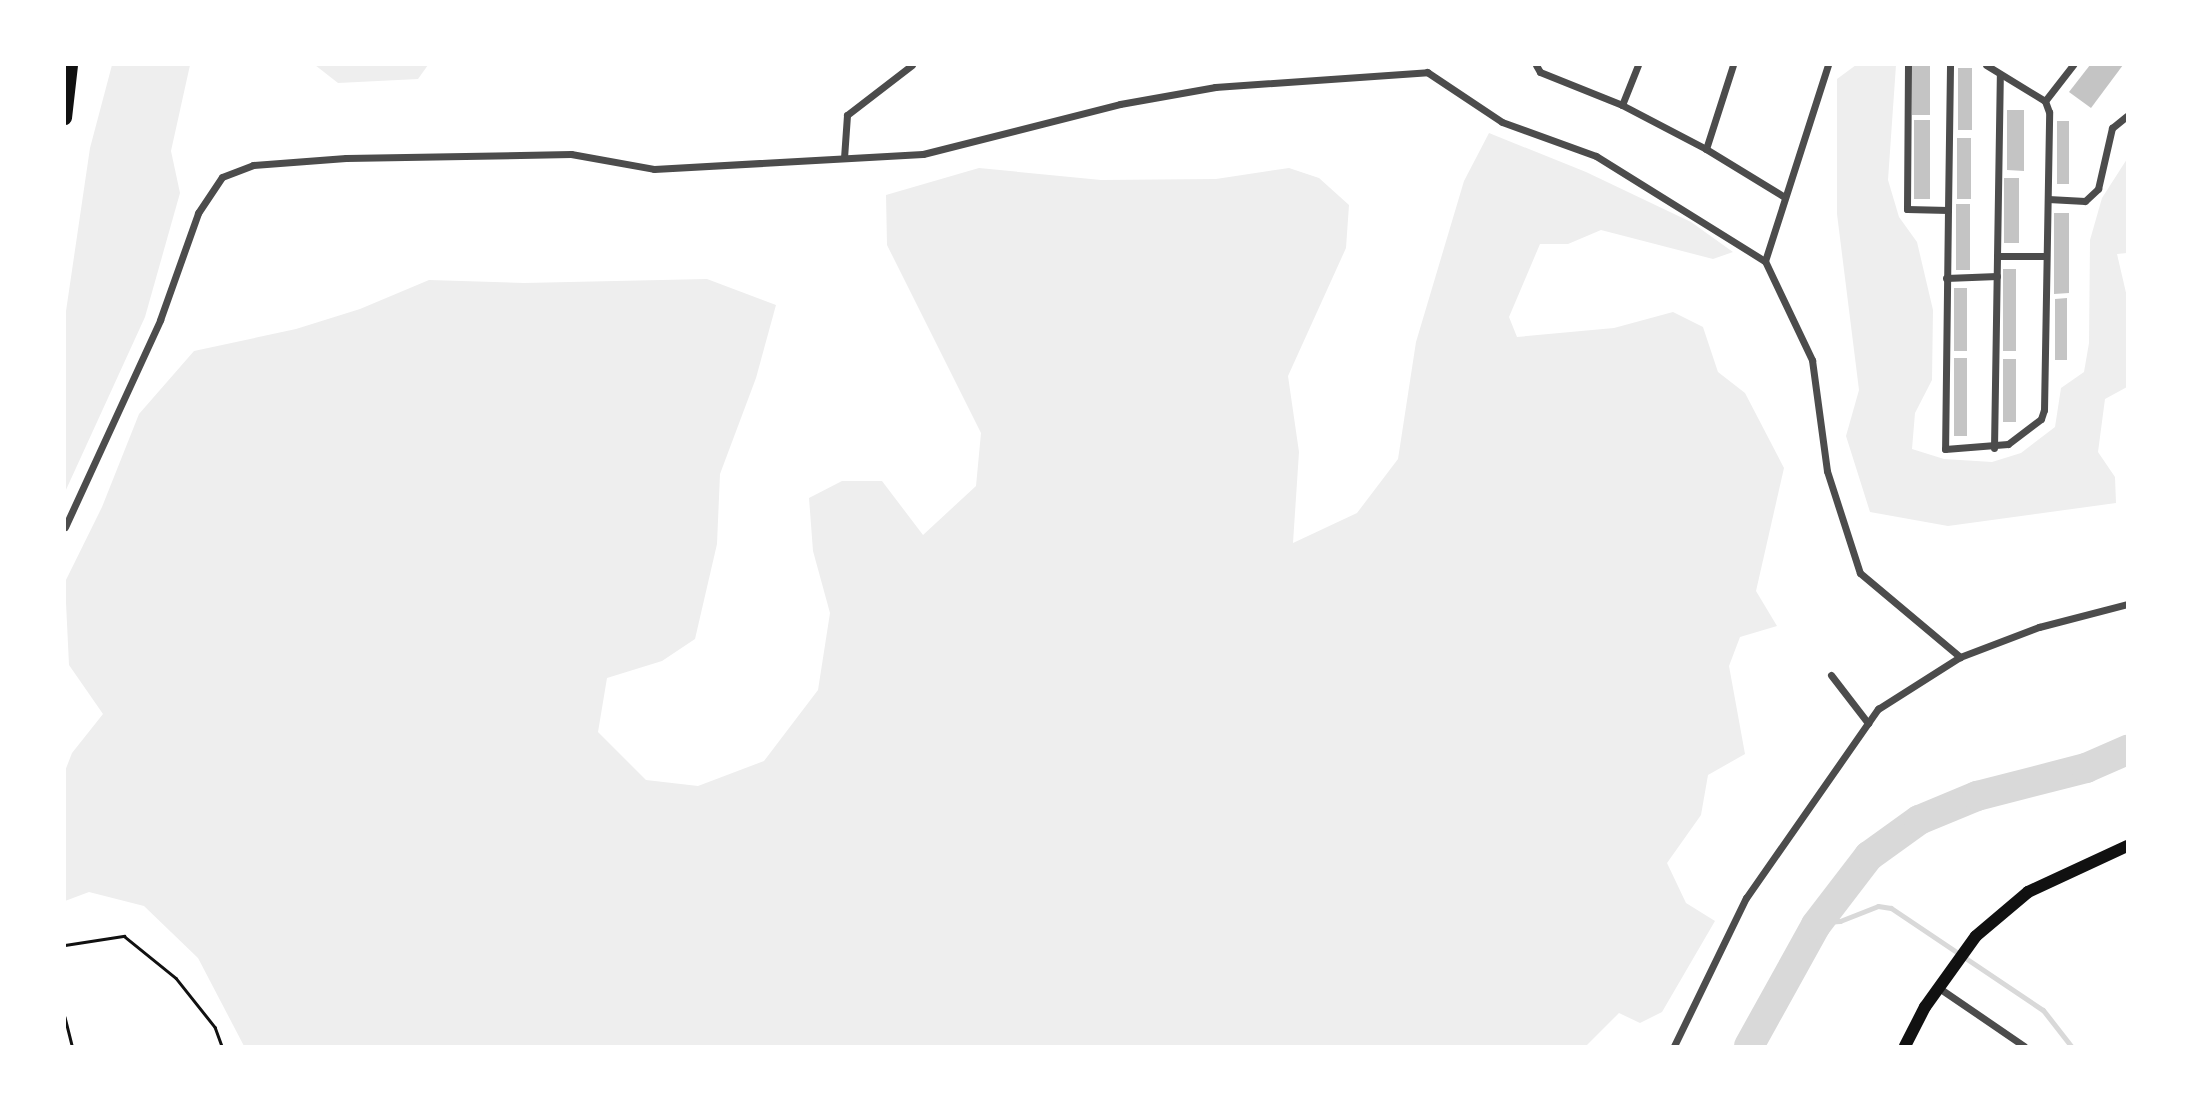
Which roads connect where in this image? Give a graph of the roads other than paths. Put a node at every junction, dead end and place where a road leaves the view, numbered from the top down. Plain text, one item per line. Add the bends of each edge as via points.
1 (71, 65) edge
2 (912, 65) edge
3 (1536, 65) edge
4 (1638, 65) edge
5 (1733, 65) edge
6 (1828, 65) edge
7 (1908, 65) edge
8 (1950, 65) edge
9 (1986, 65) edge
10 (2073, 65) edge
11 (2000, 75) junction
12 (2045, 101) junction
13 (1622, 104) junction
14 (2127, 116) edge
15 (65, 118) edge
16 (1706, 149) junction
17 (844, 158) junction
18 (1783, 196) junction
19 (2048, 199) junction
20 (1948, 210) junction
21 (1997, 256) junction
22 (2045, 256) junction
23 (1765, 261) junction
24 (1997, 276) junction
25 (1946, 278) junction
26 (1994, 448) junction
27 (65, 527) edge
28 (2127, 604) edge
29 (1960, 657) junction
30 (1831, 675) dead end
31 (1868, 723) junction
32 (2127, 846) edge
33 (1939, 988) junction
34 (1674, 1046) edge
35 (1905, 1046) edge
36 (2024, 1046) edge

1 - 15 highway
2 - 17 street via 847,115
3 - 13 street via 1540,72
4 - 13 street
5 - 16 street
6 - 18 street
7 - 20 street via 1907,209
8 - 20 street
9 - 11 street
10 - 12 street
11 - 12 street
11 - 21 street
12 - 19 street
13 - 16 street
14 - 19 street via 2112,128 2098,189 2085,201
16 - 18 street
17 - 23 street via 923,154 1120,104 1215,87 1427,72 1502,122 1595,156
17 - 27 street via 654,169 571,154 346,158 253,165 222,177 198,213 160,320
18 - 23 street
19 - 22 street
20 - 25 street
21 - 22 street
21 - 24 street
22 - 26 street via 2044,410 2041,419 2008,444
23 - 29 street via 1812,360 1827,471 1860,573
24 - 25 street
24 - 26 street
25 - 26 street via 1945,449
28 - 29 street via 2039,627
29 - 31 street via 1878,709
30 - 31 street
31 - 34 street via 1746,898
32 - 33 main road via 2028,892 1976,936
33 - 35 main road
33 - 36 street

